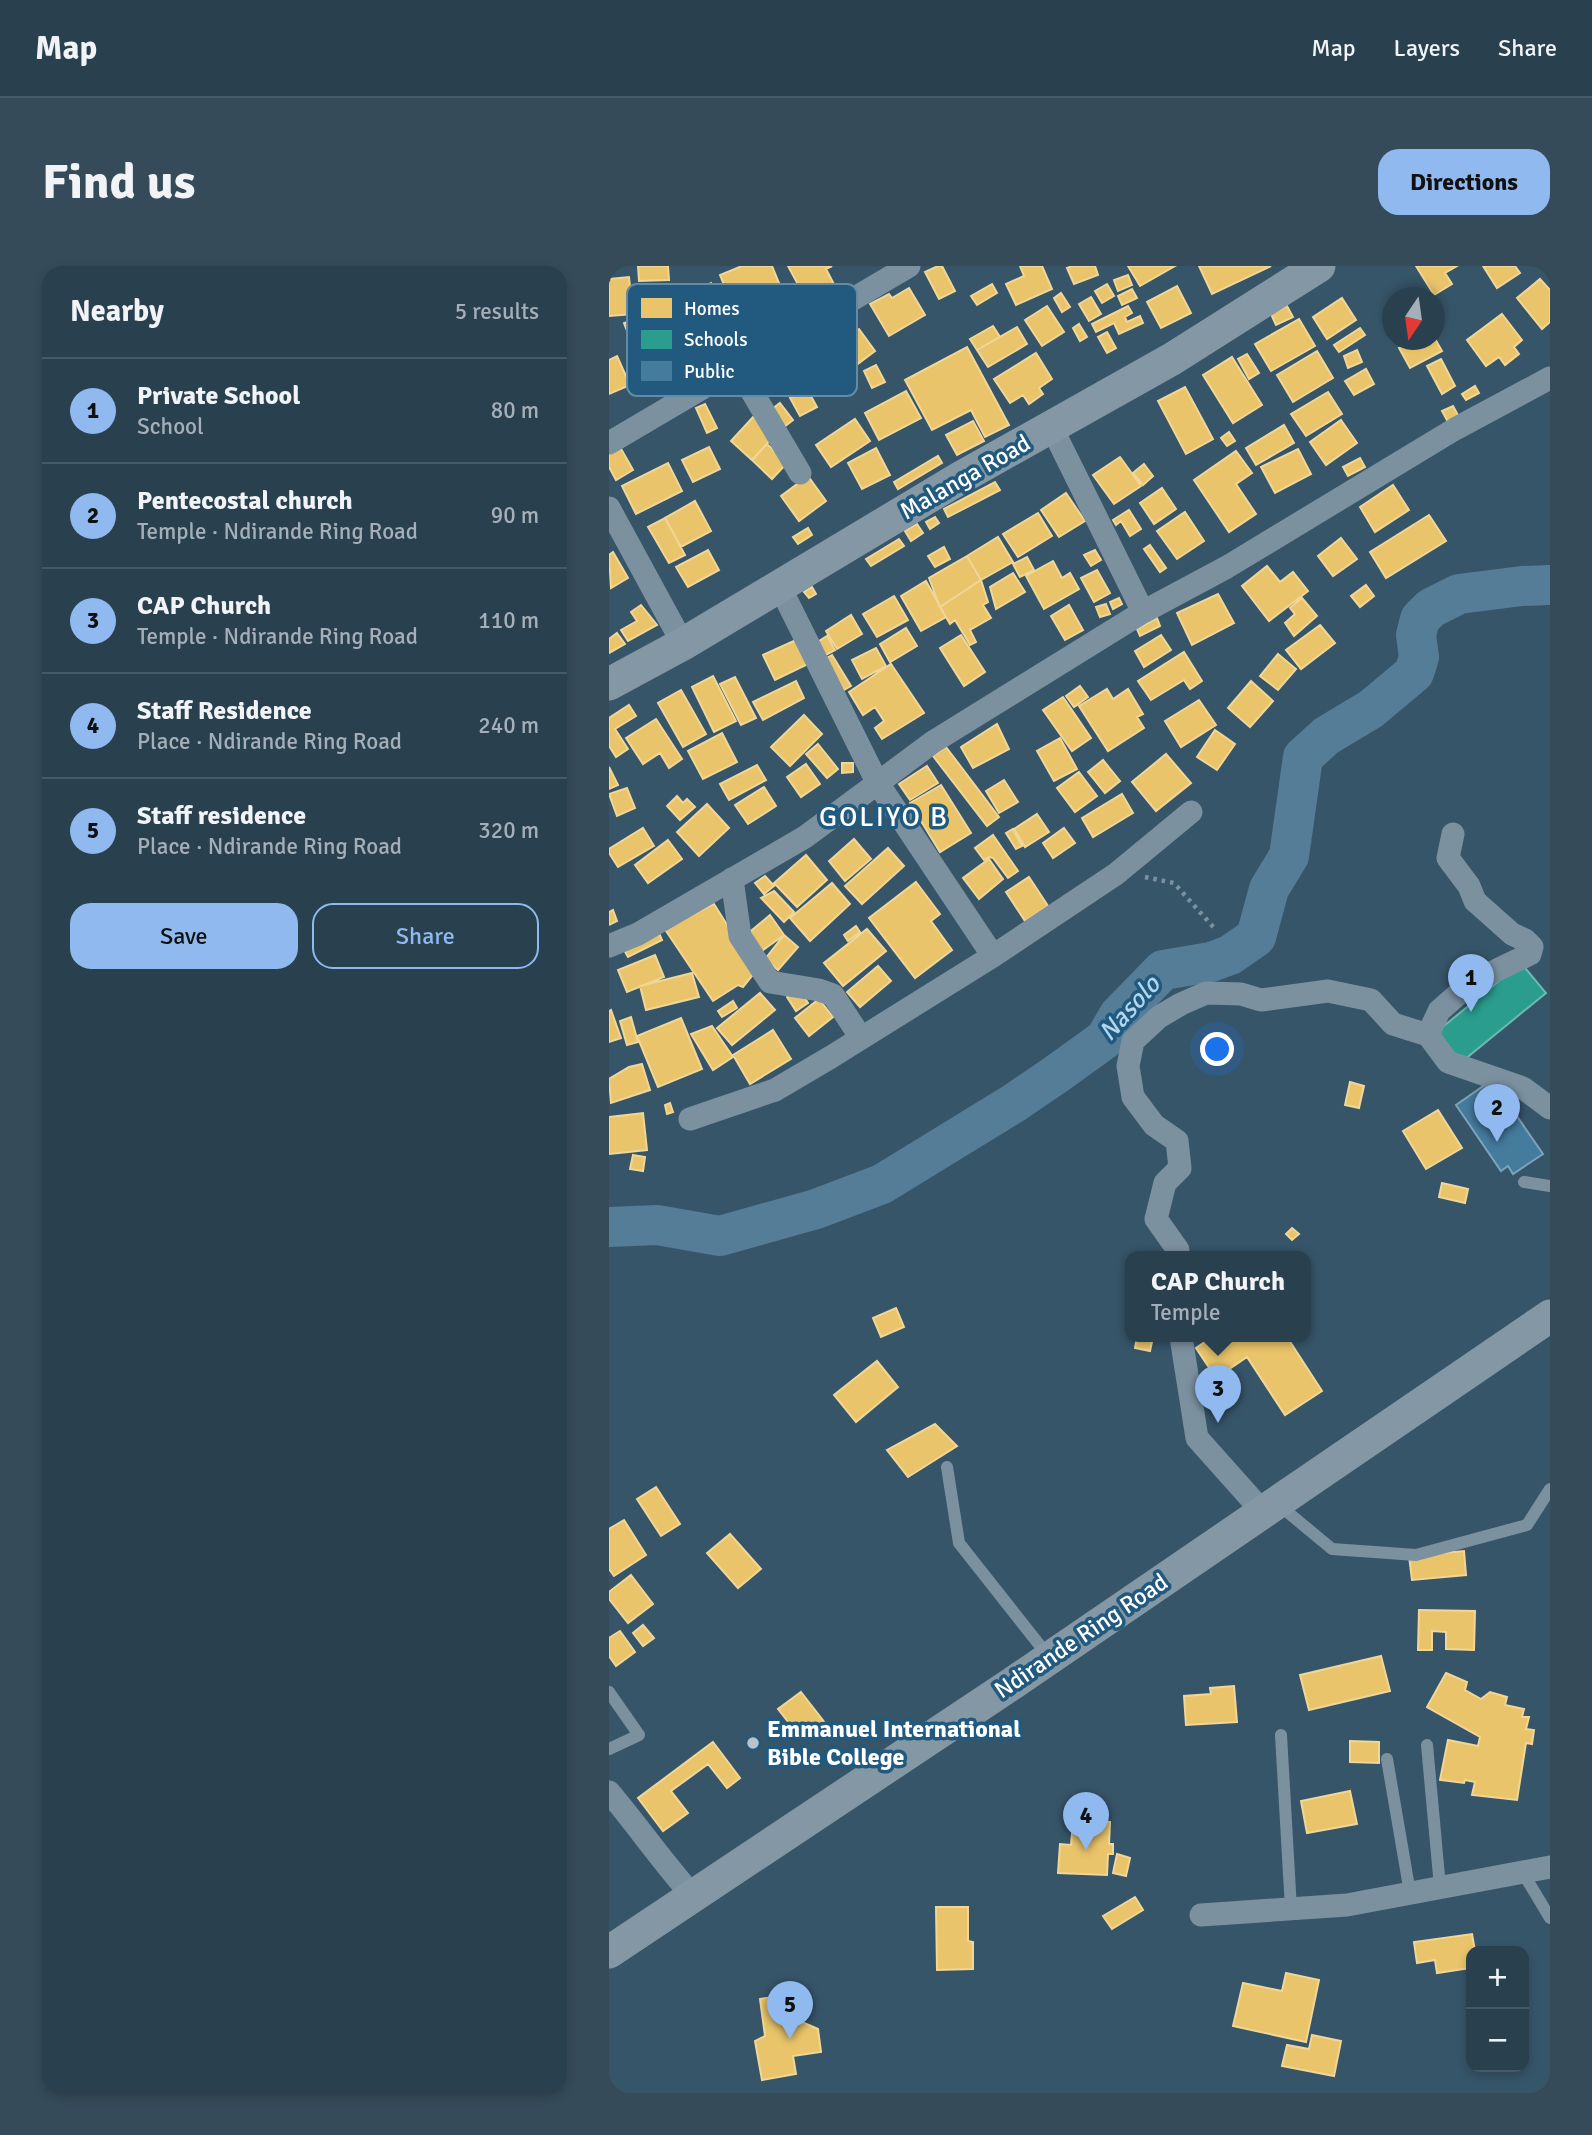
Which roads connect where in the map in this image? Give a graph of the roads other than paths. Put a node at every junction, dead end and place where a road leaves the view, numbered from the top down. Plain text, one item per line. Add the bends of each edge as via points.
1 (909, 266) edge
2 (1319, 266) edge
3 (1285, 275) edge
4 (857, 297) edge
5 (1550, 378) edge
6 (690, 396) edge
7 (755, 396) edge
8 (1052, 428) junction
9 (609, 443) edge
10 (800, 473) dead end
11 (609, 508) edge
12 (779, 585) junction
13 (1143, 612) junction
14 (683, 644) junction
15 (609, 684) edge
16 (877, 782) junction
17 (1191, 812) dead end
18 (1453, 834) dead end
19 (732, 879) junction
20 (609, 946) edge
21 (993, 956) junction
22 (1428, 1035) junction
23 (861, 1038) junction
24 (1550, 1108) edge
25 (690, 1119) dead end
26 (1524, 1182) dead end
27 (1550, 1186) edge
28 (1178, 1251) edge
29 (1550, 1316) edge
30 (1182, 1342) edge
31 (947, 1467) dead end
32 (1550, 1489) edge
33 (1269, 1507) junction
34 (1049, 1658) junction
35 (609, 1692) edge
36 (1281, 1735) dead end
37 (1427, 1745) dead end
38 (609, 1749) edge
39 (1387, 1759) dead end
40 (609, 1792) edge
41 (1550, 1867) edge
42 (1523, 1873) junction
43 (1440, 1887) junction
44 (1410, 1893) junction
45 (693, 1896) junction
46 (1291, 1909) junction
47 (1201, 1915) dead end
48 (1550, 1918) edge
49 (609, 1952) edge

1 - 4 street
2 - 3 street, Malanga Road
3 - 8 street, Malanga Road via 1189,348
5 - 13 street
6 - 9 street
7 - 10 street
8 - 12 street, Malanga Road
8 - 13 street
11 - 14 street
12 - 14 street, Malanga Road
12 - 16 street
13 - 16 street via 933,742
14 - 15 street, Malanga Road
16 - 19 street via 804,837
16 - 21 street
17 - 21 street via 1116,874
18 - 22 street via 1448,858 1475,901 1532,947 1530,954 1472,982 1439,1011
19 - 20 street
19 - 23 street via 740,936 770,982 832,995
21 - 23 street
22 - 24 street via 1448,1062 1523,1088
22 - 28 street via 1393,1024 1370,1000 1328,991 1262,1000 1206,993 1159,1017 1133,1041 1128,1066 1133,1097 1154,1125 1177,1141 1180,1168 1164,1182 1156,1219
23 - 25 street via 775,1090
26 - 27 lane
29 - 33 street, Ndirande Ring Road
30 - 33 street via 1197,1438
31 - 34 lane via 959,1543
32 - 33 lane via 1527,1525 1416,1555 1332,1549
33 - 34 street, Ndirande Ring Road
34 - 45 street, Ndirande Ring Road
35 - 38 lane via 639,1735
36 - 46 lane
37 - 43 lane
39 - 44 lane
40 - 45 street
41 - 42 street
42 - 43 street
42 - 48 lane
43 - 44 street
44 - 46 street
45 - 49 street, Ndirande Ring Road
46 - 47 street

